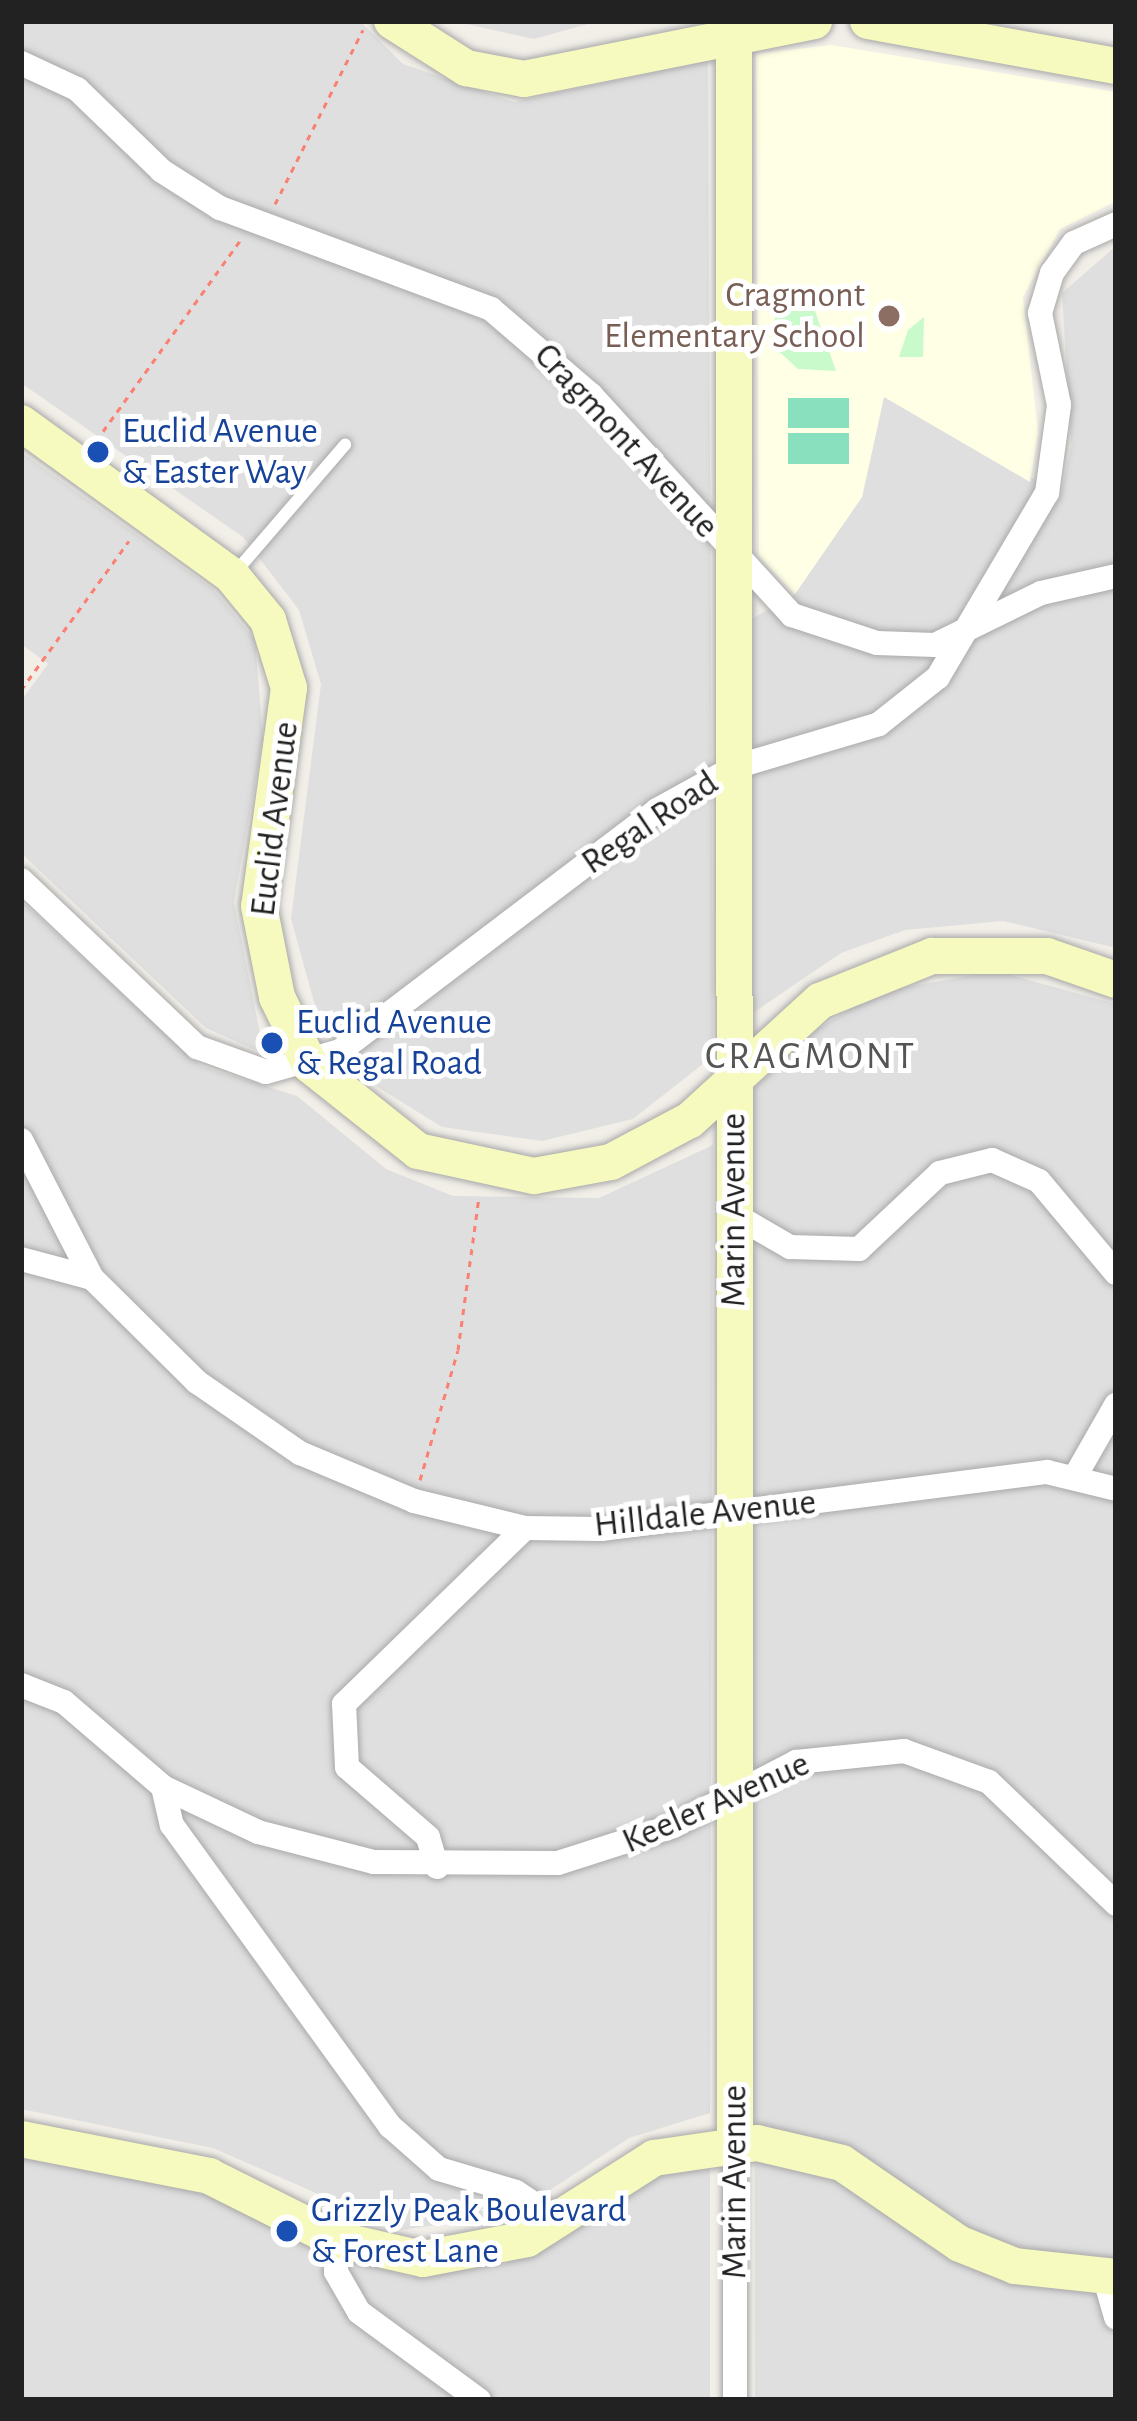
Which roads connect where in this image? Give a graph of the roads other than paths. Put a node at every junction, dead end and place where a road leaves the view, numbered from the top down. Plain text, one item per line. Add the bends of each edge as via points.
1 (814, 21) edge
2 (868, 21) edge
3 (378, 23) edge
4 (733, 27) edge
5 (21, 63) edge
6 (1116, 66) edge
7 (1116, 224) edge
8 (21, 423) edge
9 (346, 445) dead end
10 (737, 563) junction
11 (232, 576) junction
12 (1116, 576) edge
13 (973, 631) junction
14 (735, 767) junction
15 (21, 880) edge
16 (1116, 980) edge
17 (310, 1065) junction
18 (734, 1079) junction
19 (21, 1140) edge
20 (733, 1214) junction
21 (21, 1259) edge
22 (1116, 1273) edge
23 (92, 1278) junction
24 (1116, 1405) edge
25 (1076, 1474) junction
26 (1116, 1490) edge
27 (733, 1514) junction
28 (525, 1528) junction
29 (21, 1684) edge
30 (163, 1787) junction
31 (734, 1792) junction
32 (437, 1867) junction
33 (1116, 1904) edge
34 (21, 2139) edge
35 (735, 2143) junction
36 (557, 2219) junction
37 (335, 2240) junction
38 (1111, 2278) edge
39 (1116, 2317) edge
40 (479, 2400) edge
41 (735, 2400) edge

1 - 4 street
2 - 6 street
3 - 4 street via 466,68 524,79
4 - 10 street, Marin Avenue
5 - 10 street, Cragmont Avenue via 77,89 188,190 265,227 491,309 591,395
7 - 13 street, Regal Road via 1074,243 1052,273 1040,313 1059,405 1051,477
8 - 11 street, Euclid Avenue
9 - 11 lane
10 - 13 street, Cragmont Avenue via 792,615 837,635 935,645
10 - 14 street, Marin Avenue
11 - 17 street, Euclid Avenue via 268,620 289,688 260,906 277,997
12 - 13 street, Cragmont Avenue via 1041,593
13 - 14 street, Regal Road via 879,724
14 - 17 street, Regal Road via 657,810
14 - 18 street, Marin Avenue
15 - 17 street via 197,1047 266,1072
16 - 18 street, Euclid Avenue via 1047,956 932,956 820,1001
17 - 18 street, Euclid Avenue via 372,1125 482,1171 534,1176 611,1162 690,1120
18 - 20 street, Marin Avenue
19 - 23 street, Hilldale Avenue
20 - 22 street via 810,1252 859,1249 940,1173 992,1160 1039,1181
20 - 27 street, Marin Avenue
21 - 23 street
23 - 28 street, Hilldale Avenue via 196,1382 300,1453 414,1501
24 - 25 street
25 - 26 street, Hilldale Avenue
25 - 27 street, Hilldale Avenue
27 - 28 street, Hilldale Avenue
27 - 31 street, Marin Avenue
28 - 32 street via 344,1704 347,1767 428,1837
29 - 30 street, Keeler Avenue via 64,1702
30 - 32 street, Keeler Avenue via 279,1838
30 - 36 street via 172,1826 390,2126 440,2169
31 - 32 street, Keeler Avenue via 673,1826 558,1863
31 - 33 street, Keeler Avenue via 850,1749 955,1765 1027,1811
31 - 35 street, Marin Avenue
34 - 37 street via 209,2176
35 - 36 street via 655,2158
35 - 38 street via 842,2163 960,2244 1015,2266
35 - 41 street, Marin Avenue
36 - 37 street via 462,2258 394,2257
37 - 40 street via 336,2272 359,2312
38 - 39 street

